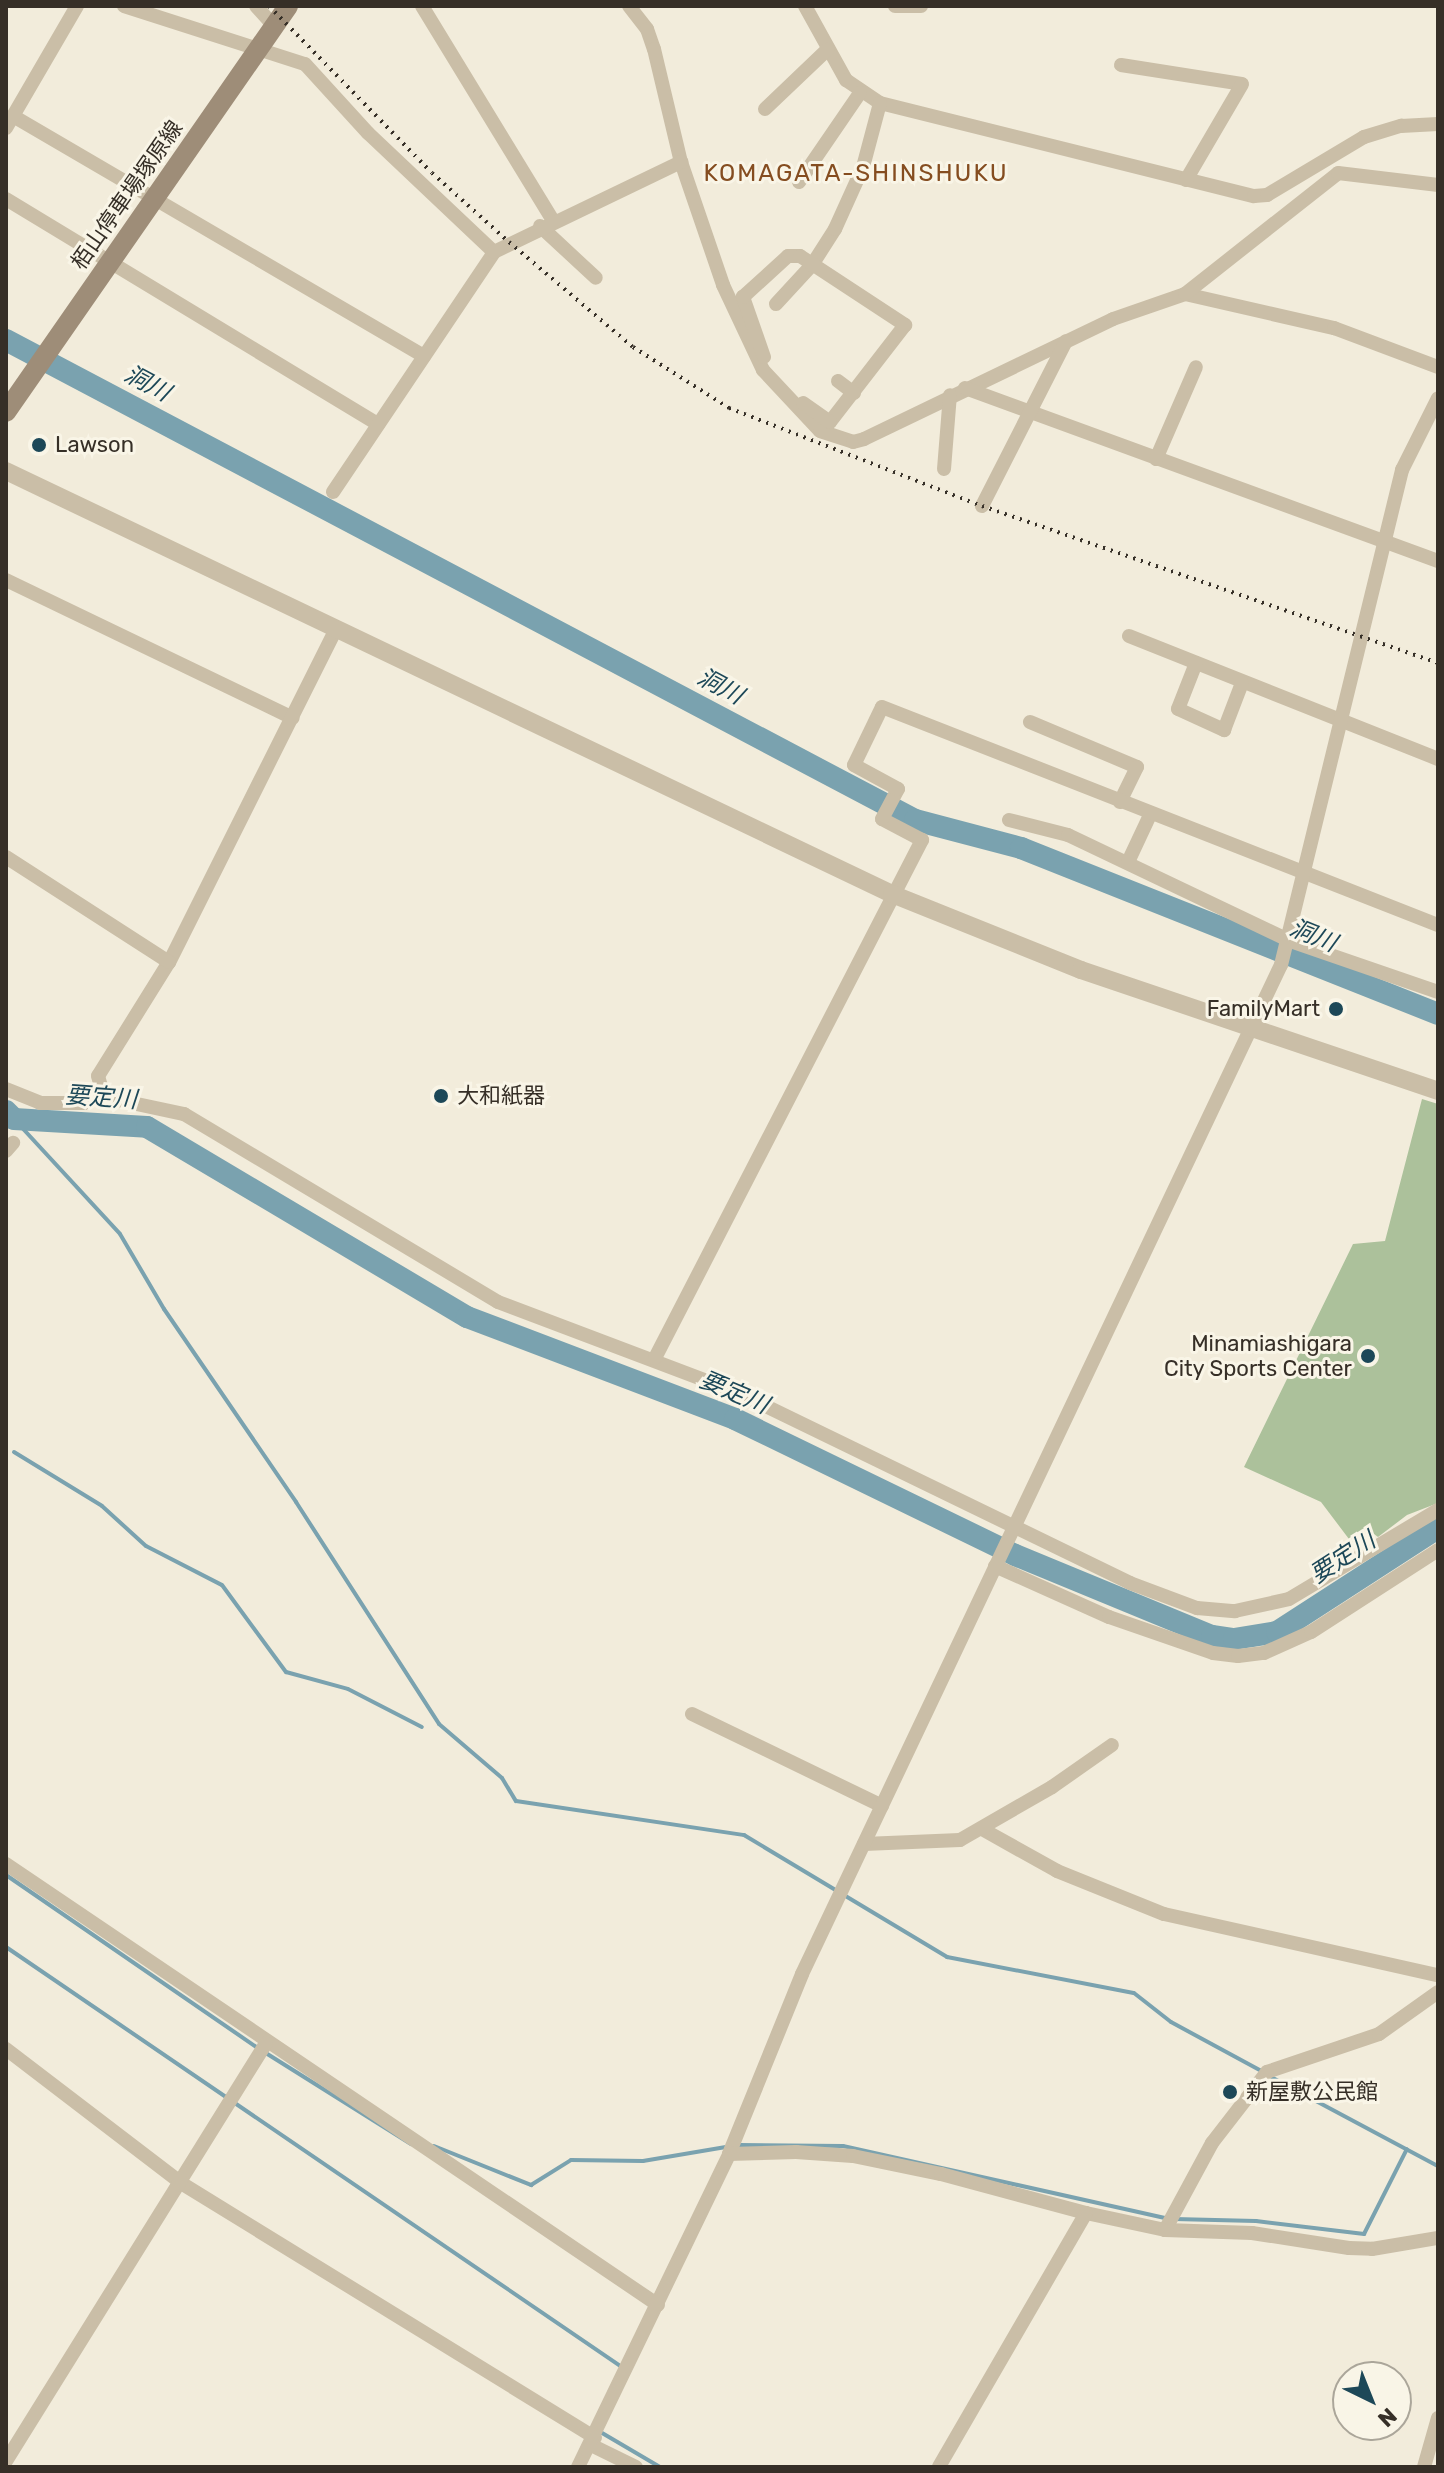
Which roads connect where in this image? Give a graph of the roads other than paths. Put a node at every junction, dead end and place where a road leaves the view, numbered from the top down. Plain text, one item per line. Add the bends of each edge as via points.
1 (77, 6) edge
2 (124, 6) edge
3 (256, 6) edge
4 (288, 6) edge
5 (422, 6) edge
6 (629, 6) edge
7 (805, 6) edge
8 (895, 6) edge
9 (921, 6) edge
10 (274, 26) junction
11 (258, 49) junction
12 (827, 50) junction
13 (1121, 65) dead end
14 (860, 93) junction
15 (880, 103) junction
16 (765, 109) dead end
17 (10, 122) edge
18 (1438, 124) edge
19 (681, 162) junction
20 (1186, 180) junction
21 (799, 182) dead end
22 (1438, 185) edge
23 (6, 199) edge
24 (154, 199) junction
25 (547, 224) junction
26 (494, 252) junction
27 (109, 262) junction
28 (812, 265) junction
29 (596, 278) dead end
30 (1185, 294) junction
31 (776, 304) dead end
32 (1066, 341) junction
33 (424, 356) junction
34 (1196, 367) dead end
35 (1438, 367) edge
36 (763, 370) junction
37 (838, 381) dead end
38 (777, 385) junction
39 (965, 388) junction
40 (854, 393) junction
41 (950, 395) junction
42 (1438, 398) edge
43 (6, 412) edge
44 (1029, 413) junction
45 (378, 424) junction
46 (1156, 459) junction
47 (944, 469) dead end
48 (6, 471) edge
49 (333, 492) dead end
50 (982, 506) dead end
51 (1382, 544) junction
52 (1438, 561) edge
53 (6, 580) edge
54 (336, 629) junction
55 (1129, 636) dead end
56 (1196, 663) junction
57 (1242, 683) junction
58 (293, 718) junction
59 (1341, 721) junction
60 (1030, 722) dead end
61 (1438, 759) edge
62 (1120, 802) junction
63 (1151, 813) junction
64 (1009, 820) dead end
65 (6, 857) edge
66 (1128, 862) junction
67 (1304, 877) junction
68 (892, 894) junction
69 (1438, 925) edge
70 (1289, 943) junction
71 (169, 962) junction
72 (1438, 992) edge
73 (1252, 1030) junction
74 (6, 1089) edge
75 (1438, 1091) edge
76 (99, 1092) junction
77 (655, 1358) junction
78 (1438, 1510) edge
79 (1011, 1532) junction
80 (1438, 1550) edge
81 (996, 1564) junction
82 (692, 1714) dead end
83 (1112, 1745) dead end
84 (882, 1806) junction
85 (982, 1829) junction
86 (864, 1844) junction
87 (6, 1864) edge
88 (1438, 1975) edge
89 (1438, 1992) edge
90 (6, 2049) edge
91 (262, 2049) junction
92 (730, 2149) junction
93 (181, 2183) junction
94 (1086, 2213) junction
95 (1165, 2230) junction
96 (1438, 2238) edge
97 (658, 2305) junction
98 (1438, 2418) edge
99 (594, 2440) junction
100 (6, 2461) edge
101 (578, 2467) edge
102 (636, 2467) edge
103 (939, 2467) edge
104 (1424, 2467) edge

1 - 17 street
2 - 11 street
3 - 10 street
4 - 10 main road, 栢山停車場塚原線
5 - 25 street
6 - 19 street via 654,49
7 - 12 street
8 - 9 street
10 - 11 main road, 栢山停車場塚原線
11 - 24 main road, 栢山停車場塚原線
11 - 26 street via 305,64 368,133
12 - 14 street
12 - 16 street
13 - 20 street via 1242,84
14 - 15 street
14 - 21 street
15 - 20 street
15 - 28 street via 863,167
17 - 24 street
18 - 20 street via 1401,126 1364,137 1267,195
19 - 25 street
19 - 36 street via 723,285
22 - 30 street via 1338,173
23 - 27 street
24 - 27 main road, 栢山停車場塚原線
24 - 33 street
25 - 26 street
25 - 29 street
26 - 33 street
27 - 43 main road, 栢山停車場塚原線
27 - 45 street
28 - 31 street
28 - 36 street via 788,256 743,297 765,354
28 - 40 street via 905,325
30 - 32 street
30 - 35 street via 1334,328
32 - 39 street
32 - 44 street
33 - 45 street
34 - 46 street
36 - 38 street
37 - 40 street
38 - 40 street via 785,383 815,416 830,422
38 - 41 street via 820,431 853,442
39 - 41 street
39 - 44 street
41 - 47 street
42 - 51 street via 1402,470
44 - 46 street
44 - 50 street
45 - 49 street
46 - 51 street
48 - 54 street
51 - 52 street
51 - 59 street
53 - 58 street
54 - 58 street
54 - 68 street
55 - 56 street
56 - 57 street
56 - 57 street via 1178,709 1224,730
57 - 59 street
58 - 71 street
59 - 61 street
59 - 67 street
60 - 62 street via 1137,767
62 - 63 street
62 - 68 street via 882,707 854,765 898,789 882,819 922,840
63 - 66 street
63 - 67 street
64 - 66 street via 1068,835
65 - 71 street
66 - 70 street
67 - 69 street
67 - 70 street
68 - 73 street via 1081,970
68 - 77 street
70 - 72 street
70 - 73 street
71 - 76 street via 98,1076
73 - 75 street
73 - 79 street
74 - 76 street via 40,1103 84,1103
76 - 77 street via 111,1100 156,1104 184,1114 498,1302
77 - 79 street via 739,1393
78 - 79 street via 1289,1599 1235,1611 1197,1608
79 - 81 street
80 - 81 street via 1311,1632 1264,1653 1238,1656 1213,1653 1109,1617
81 - 84 street
82 - 84 street
83 - 85 street
84 - 86 street
85 - 86 street via 960,1840
85 - 88 street via 1057,1871 1164,1914
86 - 92 street
87 - 91 street via 158,1968
89 - 95 street via 1379,2034 1267,2072 1212,2143
90 - 93 street
91 - 93 street
91 - 97 street via 418,2143
92 - 94 street via 853,2156
92 - 97 street
93 - 99 street
93 - 100 street
94 - 95 street
94 - 103 street
95 - 96 street via 1252,2233 1372,2249
97 - 99 street
98 - 104 street
99 - 101 street
99 - 102 street

